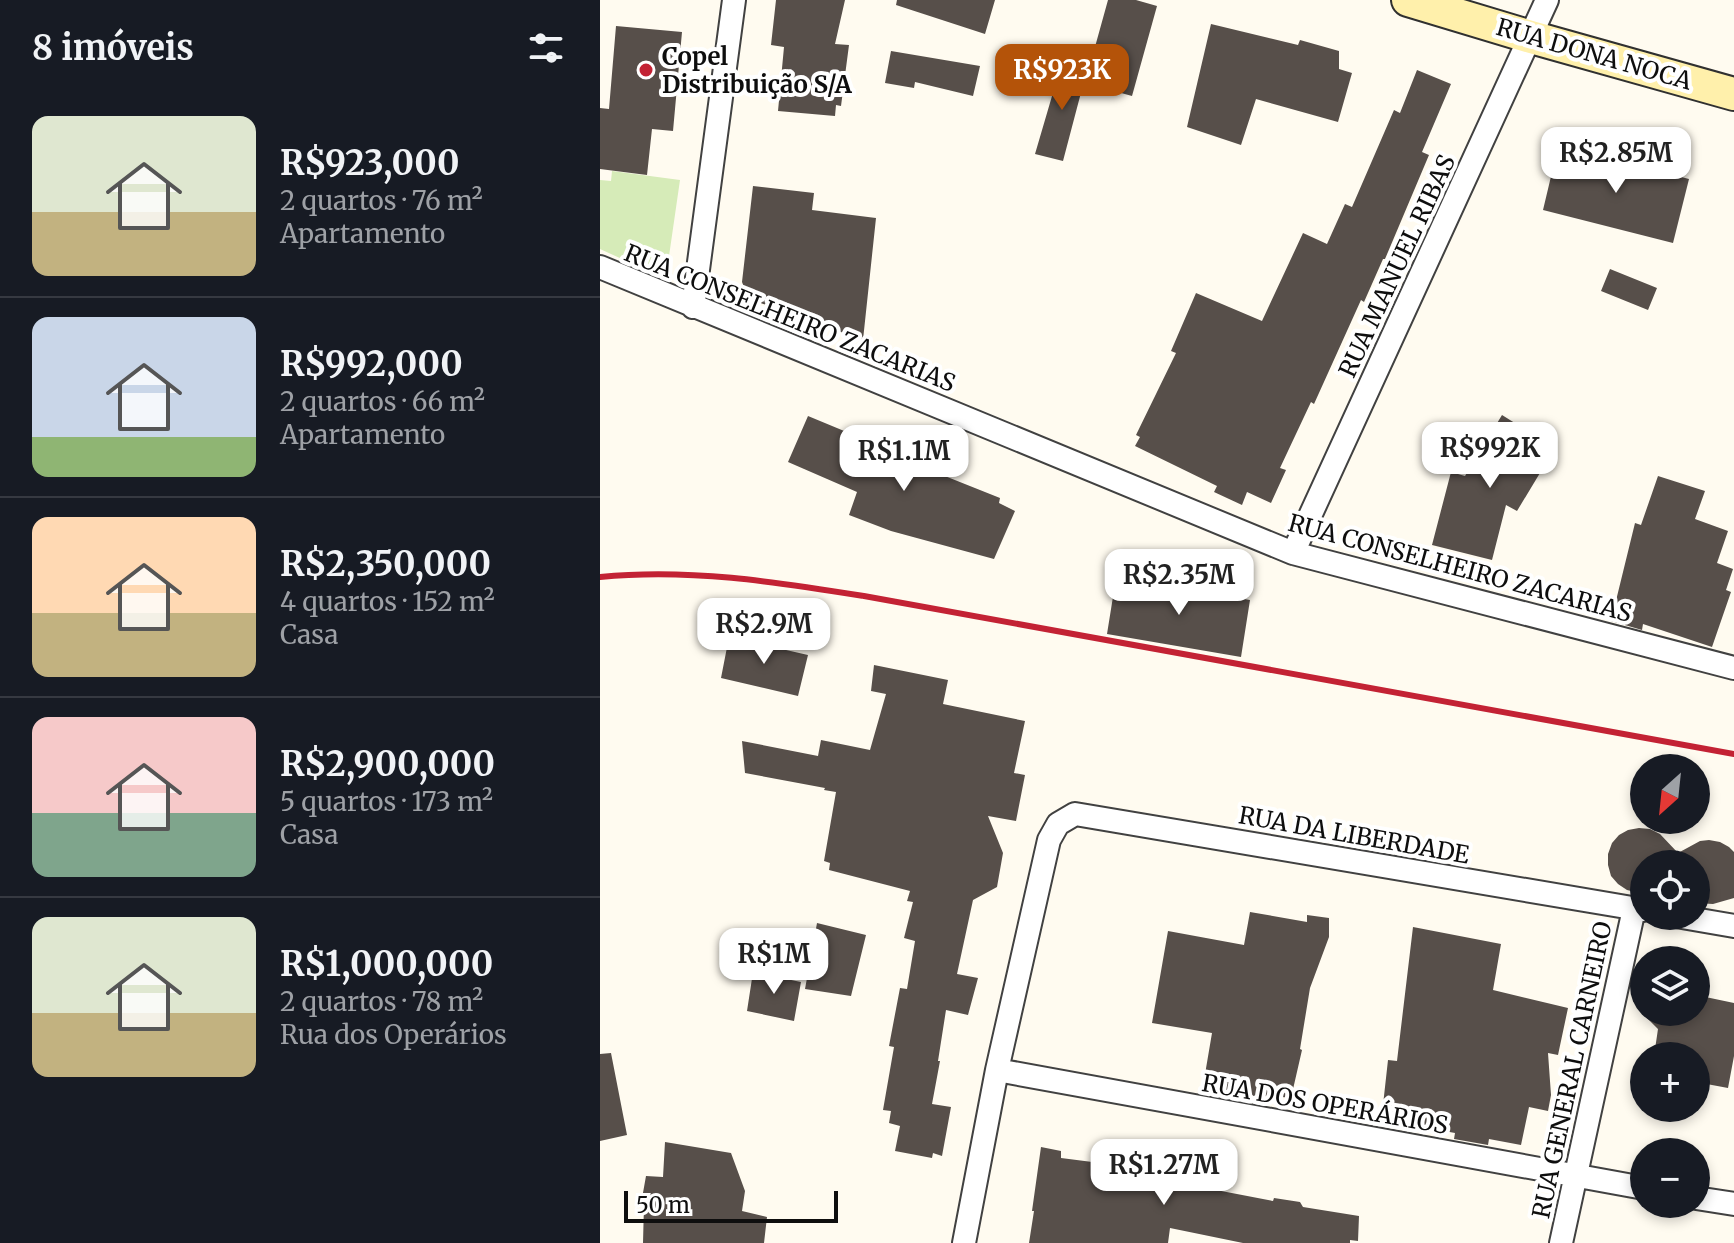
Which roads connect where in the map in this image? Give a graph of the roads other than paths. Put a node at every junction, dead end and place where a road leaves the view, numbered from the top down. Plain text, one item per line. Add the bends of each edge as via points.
1 (734, 0) edge
2 (1408, 0) edge
3 (1547, 0) edge
4 (1531, 37) junction
5 (1734, 94) edge
6 (600, 267) edge
7 (693, 307) junction
8 (1293, 553) junction
9 (1734, 668) edge
10 (1630, 908) edge
11 (1710, 922) edge
12 (1734, 926) edge
13 (1634, 930) edge
14 (997, 1070) junction
15 (1575, 1176) junction
16 (1630, 1186) edge
17 (1710, 1200) edge
18 (1734, 1204) edge
19 (964, 1243) edge
20 (1561, 1243) edge

1 - 7 street
2 - 4 street, RUA DONA NOCA
3 - 4 street, RUA MANUEL RIBAS
4 - 5 street, RUA DONA NOCA
4 - 8 street, RUA MANUEL RIBAS
6 - 7 street, RUA CONSELHEIRO ZACARIAS
7 - 8 street, RUA CONSELHEIRO ZACARIAS
8 - 9 street, RUA CONSELHEIRO ZACARIAS
10 - 14 street, RUA DA LIBERDADE via 1075,814 1058,824 1049,840
11 - 12 street
13 - 15 street, RUA GENERAL CARNEIRO
14 - 15 street, RUA DOS OPERÁRIOS
14 - 19 street
15 - 16 street, RUA DOS OPERÁRIOS
15 - 20 street, RUA GENERAL CARNEIRO
17 - 18 street

